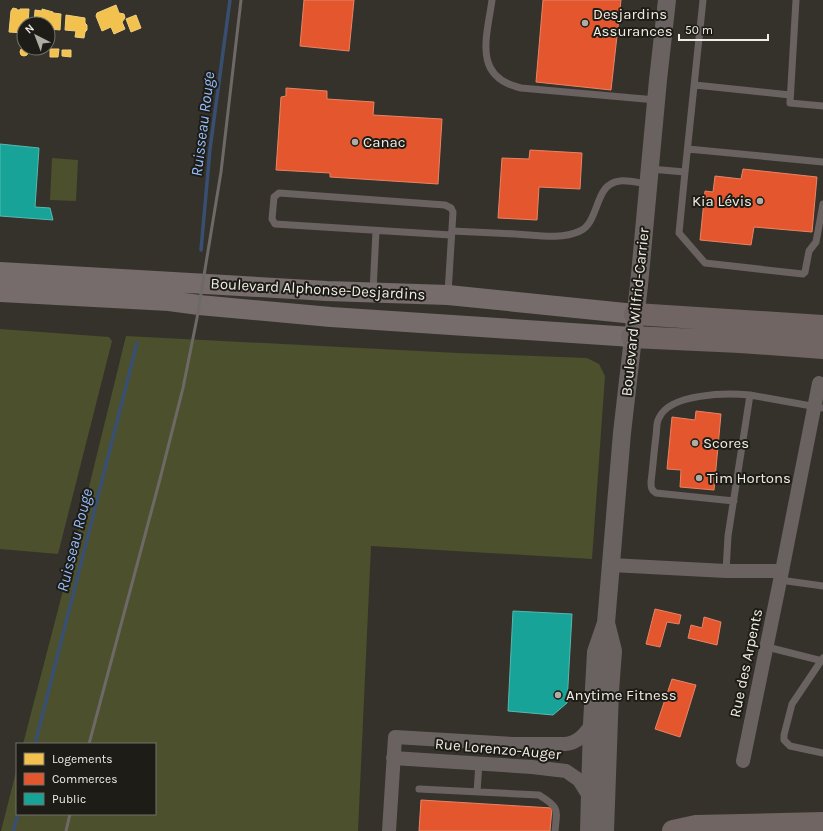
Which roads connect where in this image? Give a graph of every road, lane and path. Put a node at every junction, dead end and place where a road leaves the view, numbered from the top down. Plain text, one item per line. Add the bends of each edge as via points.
1 (492, 0) edge
2 (667, 0) edge
3 (704, 0) edge
4 (796, 0) edge
5 (695, 85) junction
6 (790, 94) junction
7 (656, 100) junction
8 (823, 106) edge
9 (688, 149) junction
10 (823, 162) edge
11 (685, 172) junction
12 (649, 176) junction
13 (823, 204) edge
14 (376, 231) junction
15 (452, 233) junction
16 (0, 272) edge
17 (0, 292) edge
18 (373, 292) junction
19 (448, 295) junction
20 (635, 314) junction
21 (823, 326) edge
22 (632, 337) junction
23 (823, 348) edge
24 (819, 383) dead end
25 (750, 395) junction
26 (819, 407) edge
27 (734, 501) junction
28 (611, 565) junction
29 (726, 570) junction
30 (781, 576) junction
31 (823, 586) edge
32 (606, 624) junction
33 (767, 647) junction
34 (822, 659) edge
35 (592, 724) junction
36 (823, 753) edge
37 (393, 758) junction
38 (743, 761) dead end
39 (479, 763) junction
40 (419, 789) dead end
41 (477, 792) junction
42 (589, 796) junction
43 (823, 823) edge
44 (388, 831) edge
45 (555, 831) edge
46 (589, 831) edge
47 (605, 831) edge
48 (673, 831) edge

1 - 7 lane via 486,59 496,77 521,88
2 - 7 street, Boulevard Wilfrid-Carrier
3 - 5 lane
4 - 6 lane
5 - 6 lane
5 - 9 lane
6 - 8 lane via 790,103
7 - 12 street, Boulevard Wilfrid-Carrier
9 - 10 lane
9 - 11 lane
11 - 12 lane
11 - 13 lane via 679,233 705,264 803,274 810,251 816,242
12 - 15 lane via 613,183 604,191 590,221 579,232 555,236
12 - 20 street, Boulevard Wilfrid-Carrier
14 - 15 lane
14 - 15 lane via 275,224 272,219 274,197 279,193 445,205 453,212
14 - 18 lane
15 - 19 lane
16 - 18 main road, Boulevard Alphonse-Desjardins
17 - 22 main road, Boulevard Alphonse-Desjardins via 169,301 331,318
18 - 19 main road, Boulevard Alphonse-Desjardins
19 - 20 main road, Boulevard Alphonse-Desjardins
20 - 21 highway
20 - 22 street, Boulevard Wilfrid-Carrier
22 - 23 highway
22 - 28 street, Boulevard Wilfrid-Carrier
24 - 26 street, Rue des Arpents
25 - 26 lane
25 - 27 lane
25 - 27 lane via 724,394 678,401 667,407 658,419 652,490 656,493
26 - 30 street, Rue des Arpents
27 - 29 lane
28 - 29 street
28 - 32 street, Boulevard Wilfrid-Carrier
29 - 30 street
30 - 31 lane
30 - 33 street, Rue des Arpents
32 - 35 street, Boulevard Wilfrid-Carrier via 596,652
32 - 47 street, Boulevard Wilfrid-Carrier via 613,651
33 - 34 lane
33 - 38 street, Rue des Arpents
34 - 36 lane via 792,704 784,740 790,746
35 - 37 street, Rue Lorenzo-Auger via 586,733 571,744 512,744 395,737
35 - 42 street, Boulevard Wilfrid-Carrier
37 - 39 street, Rue Lorenzo-Auger
37 - 44 street
39 - 41 lane
39 - 42 street, Rue Lorenzo-Auger via 566,771 579,780
40 - 41 lane
41 - 45 lane via 539,795 551,802 557,811
42 - 46 street, Boulevard Wilfrid-Carrier
43 - 48 highway via 696,826

